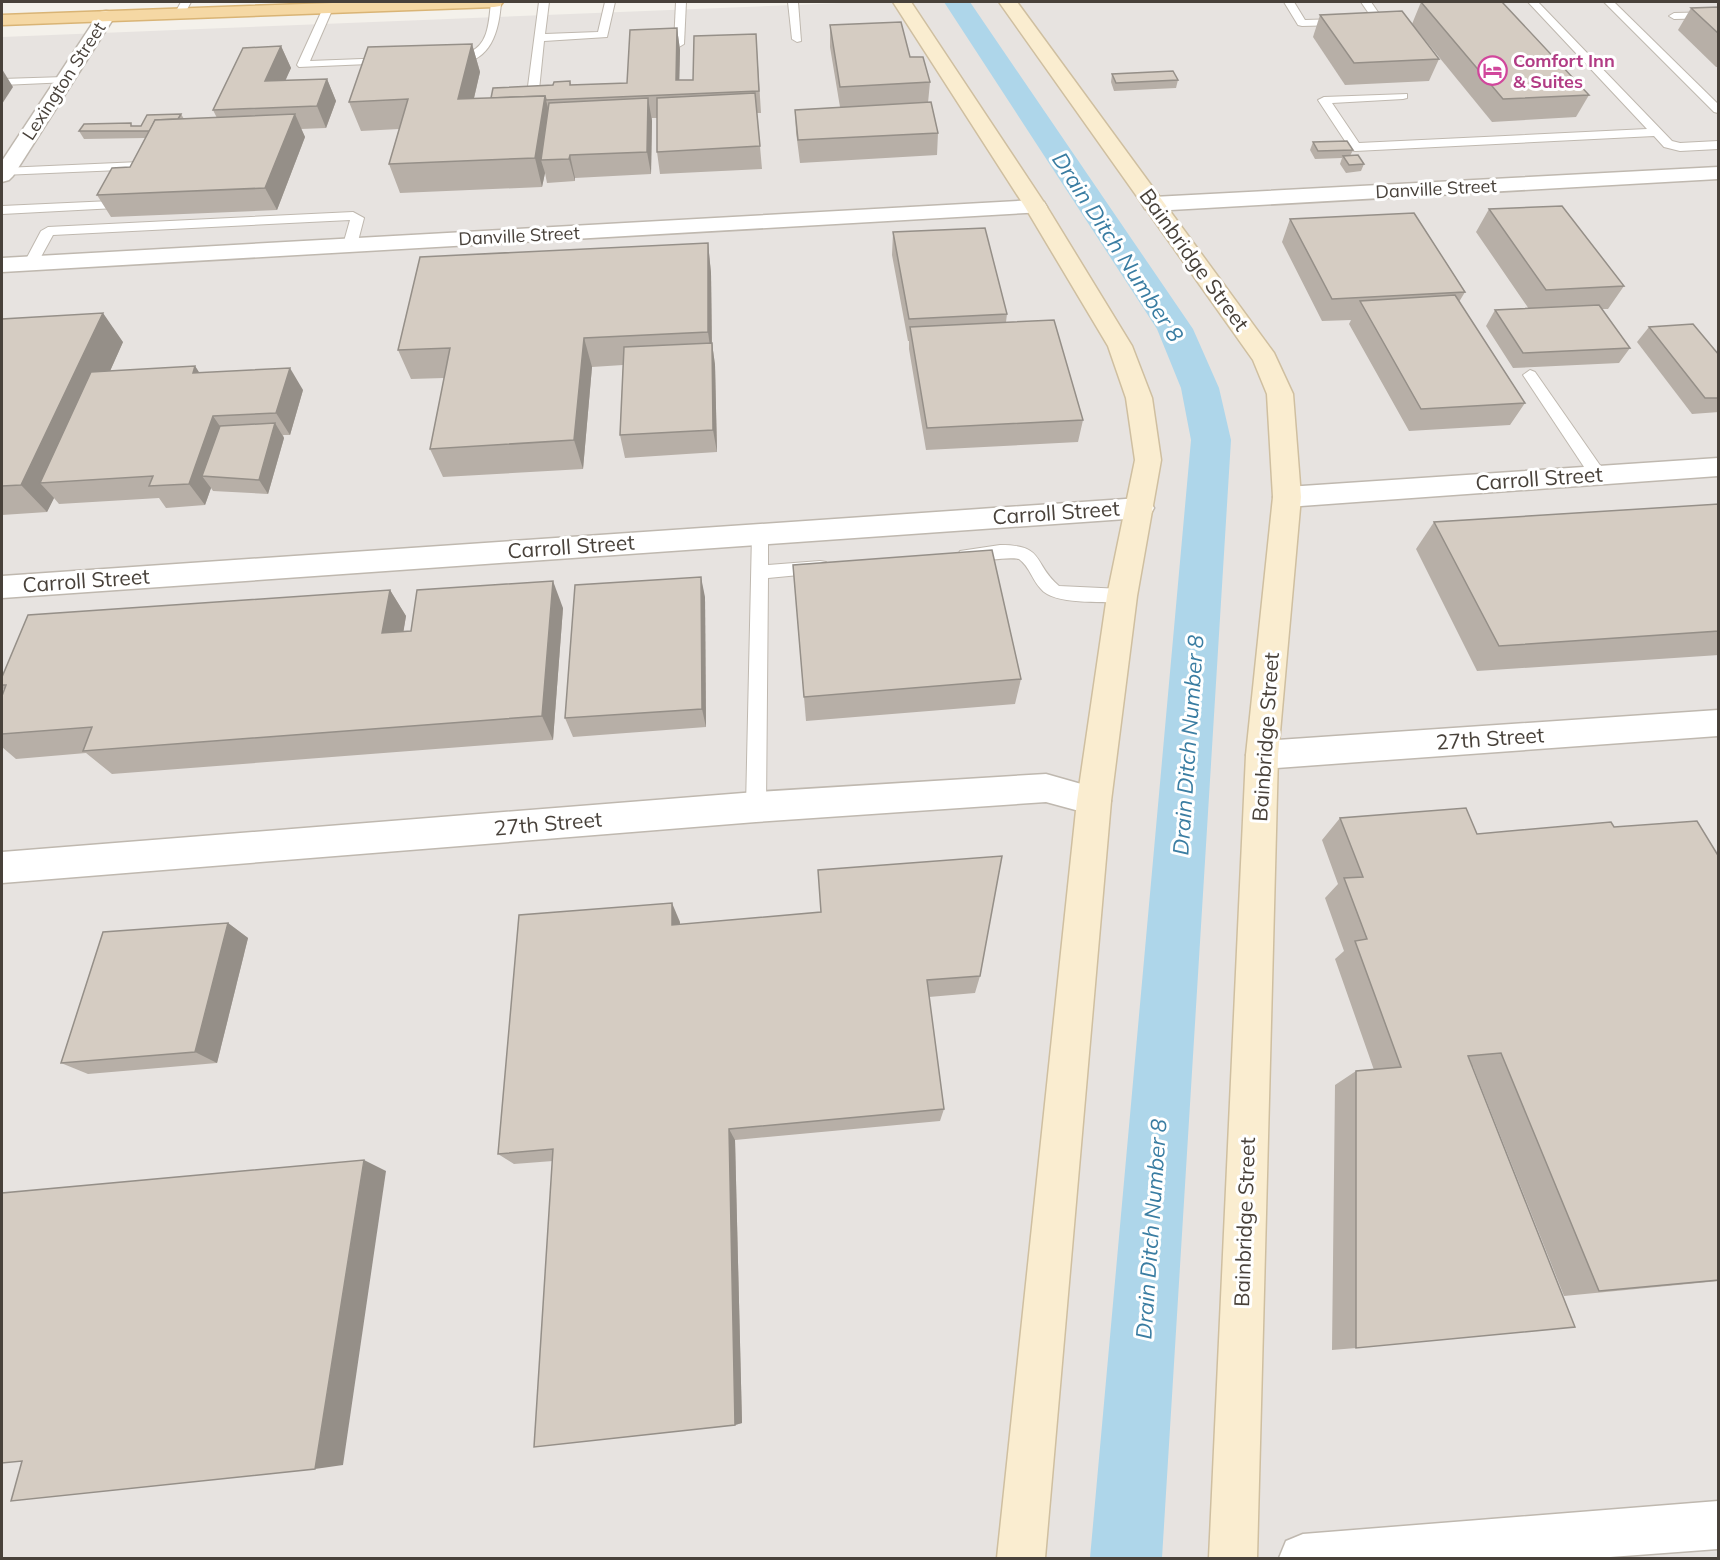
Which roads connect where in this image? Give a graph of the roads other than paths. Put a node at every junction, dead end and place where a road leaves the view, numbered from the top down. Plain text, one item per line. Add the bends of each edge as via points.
1 (495, 2) edge
2 (544, 2) edge
3 (610, 2) edge
4 (681, 2) edge
5 (793, 2) edge
6 (902, 2) edge
7 (1008, 2) edge
8 (1289, 2) edge
9 (1366, 2) edge
10 (1533, 2) edge
11 (1609, 2) edge
12 (183, 7) edge
13 (327, 8) junction
14 (1719, 15) edge
15 (106, 16) junction
16 (1674, 16) dead end
17 (2, 20) edge
18 (539, 38) junction
19 (797, 39) dead end
20 (679, 44) edge
21 (441, 59) edge
22 (395, 61) edge
23 (64, 80) junction
24 (2, 82) edge
25 (562, 93) edge
26 (1402, 96) dead end
27 (1719, 110) edge
28 (1657, 132) junction
29 (1719, 145) edge
30 (140, 166) edge
31 (1719, 173) edge
32 (3, 174) edge
33 (1153, 204) junction
34 (111, 206) edge
35 (1036, 207) junction
36 (2, 210) edge
37 (350, 245) junction
38 (31, 263) junction
39 (2, 265) edge
40 (1530, 375) edge
41 (1719, 467) edge
42 (1598, 475) junction
43 (1287, 497) junction
44 (1140, 508) junction
45 (760, 534) junction
46 (946, 557) edge
47 (841, 565) edge
48 (759, 572) junction
49 (2, 587) edge
50 (1122, 596) junction
51 (1719, 723) edge
52 (1263, 755) junction
53 (1094, 801) junction
54 (756, 807) junction
55 (2, 868) edge
56 (1719, 1525) edge
57 (1021, 1558) edge
58 (1233, 1558) edge
59 (1303, 1558) edge

1 - 13 main road
1 - 21 lane via 494,29 482,51 464,58
2 - 18 lane
3 - 18 lane via 603,35
4 - 20 lane
5 - 19 lane
6 - 35 street
7 - 33 street, Bainbridge Street
8 - 9 lane via 1302,22 1379,21
10 - 28 lane
11 - 27 lane
12 - 13 main road
12 - 15 main road
13 - 22 lane via 303,64
14 - 16 lane
15 - 17 main road
15 - 23 street, Lexington Street
18 - 25 lane via 532,94
23 - 24 lane
23 - 32 street, Lexington Street
26 - 28 lane via 1324,99 1355,147
28 - 29 lane via 1668,144 1680,147
30 - 32 lane
31 - 33 street, Danville Street
33 - 43 street, Bainbridge Street via 1265,359 1280,394
34 - 36 lane
35 - 37 street, Danville Street
35 - 44 street via 1120,346 1135,387 1148,460
37 - 38 street, Danville Street
37 - 38 lane via 357,218 353,216 48,231
38 - 39 street, Danville Street
40 - 42 lane
41 - 42 street, Carroll Street
42 - 43 street, Carroll Street
43 - 52 street, Bainbridge Street
44 - 45 street, Carroll Street
44 - 50 street
45 - 48 lane
45 - 49 street, Carroll Street
46 - 50 lane via 1016,551 1029,556 1046,586 1055,592
47 - 48 lane
48 - 54 lane
50 - 53 street
51 - 52 street, 27th Street
52 - 58 street, Bainbridge Street
53 - 54 street, 27th Street via 1046,788
53 - 57 street
54 - 55 street, 27th Street
56 - 59 street

